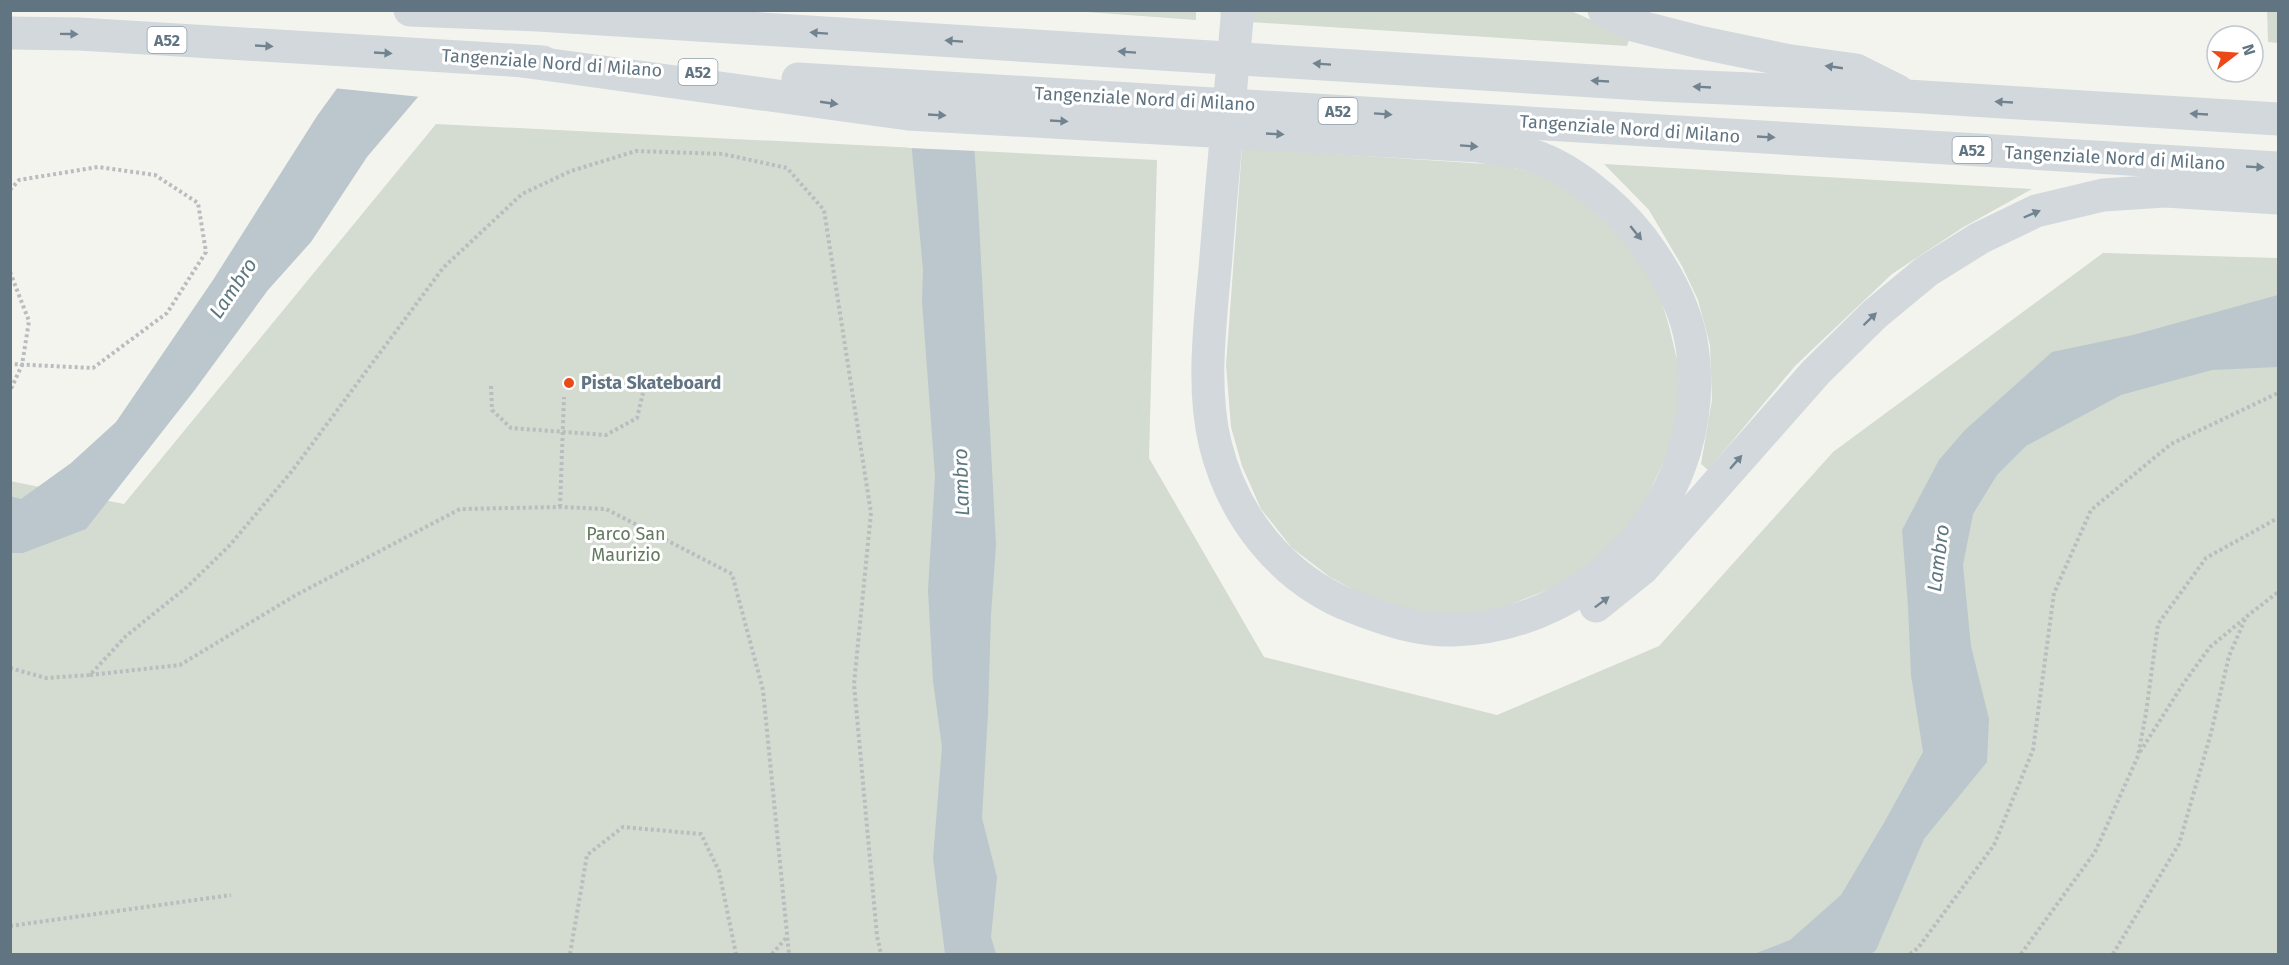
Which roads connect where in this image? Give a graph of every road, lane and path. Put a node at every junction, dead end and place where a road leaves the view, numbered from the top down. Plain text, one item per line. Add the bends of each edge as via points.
1 (410, 10) edge
2 (1214, 10) edge
3 (1237, 10) edge
4 (1604, 10) edge
5 (10, 33) edge
6 (1907, 96) junction
7 (1005, 105) junction
8 (2278, 118) edge
9 (2278, 168) edge
10 (10, 190) edge
11 (2278, 198) edge
12 (1207, 234) junction
13 (10, 272) edge
14 (10, 364) edge
15 (22, 365) junction
16 (491, 386) dead end
17 (10, 390) edge
18 (643, 393) dead end
19 (2278, 393) edge
20 (564, 397) dead end
21 (562, 432) junction
22 (560, 507) junction
23 (2278, 518) edge
24 (2278, 592) edge
25 (2246, 617) junction
26 (10, 668) edge
27 (90, 675) junction
28 (2138, 756) junction
29 (231, 895) dead end
30 (10, 926) edge
31 (787, 936) junction
32 (570, 954) edge
33 (736, 954) edge
34 (772, 954) edge
35 (789, 954) edge
36 (882, 954) edge
37 (1910, 954) edge
38 (2021, 954) edge
39 (2113, 954) edge

6 -> 1 highway
2 - 12 highway
3 - 12 highway
6 -> 4 highway via 1856,70 1703,43 1633,25
5 -> 7 highway, Tangenziale Nord di Milano / A52 via 522,61 877,97 909,114
8 -> 6 highway
7 -> 9 highway, Tangenziale Nord di Milano / A52
7 -> 12 highway via 1479,146 1526,154 1564,171 1601,195 1658,261 1678,300 1692,344 1695,391 1689,437 1678,475 1658,512 1635,542 1579,593 1517,620 1486,627 1453,630 1383,619 1305,582 1274,555 1247,522 1228,485 1214,442 1209,405
10 - 15 path via 19,180 98,167 155,175 198,203 206,252 167,313 93,368
12 -> 11 highway via 1187,358 1188,408 1209,494 1228,532 1284,594 1315,613 1380,641 1453,651 1490,648 1555,629 1588,613 1642,569 1816,372 1875,314 1927,271 1980,238 2036,211 2103,195 2165,191
13 - 15 path via 29,321
14 - 15 path
15 - 17 path
16 - 21 path via 492,410 511,428
18 - 21 path via 637,418 606,435
19 - 37 path via 2171,444 2091,510 2054,593 2033,750 1994,845
20 - 21 path
21 - 22 path
22 - 27 path via 460,509 296,595 180,664
22 - 31 path via 606,509 732,574 764,690
23 - 28 path via 2206,558 2158,624
24 - 25 path
25 - 28 path via 2210,647
25 - 39 path via 2229,656 2179,844
26 - 27 path via 46,678
27 - 36 path via 126,636 188,586 230,545 292,471 443,267 522,194 571,171 636,151 723,154 787,168 824,210 872,513 854,684 877,936
28 - 38 path via 2095,852
29 - 30 path
31 - 34 path
31 - 35 path
32 - 33 path via 587,855 623,828 701,834 719,871

